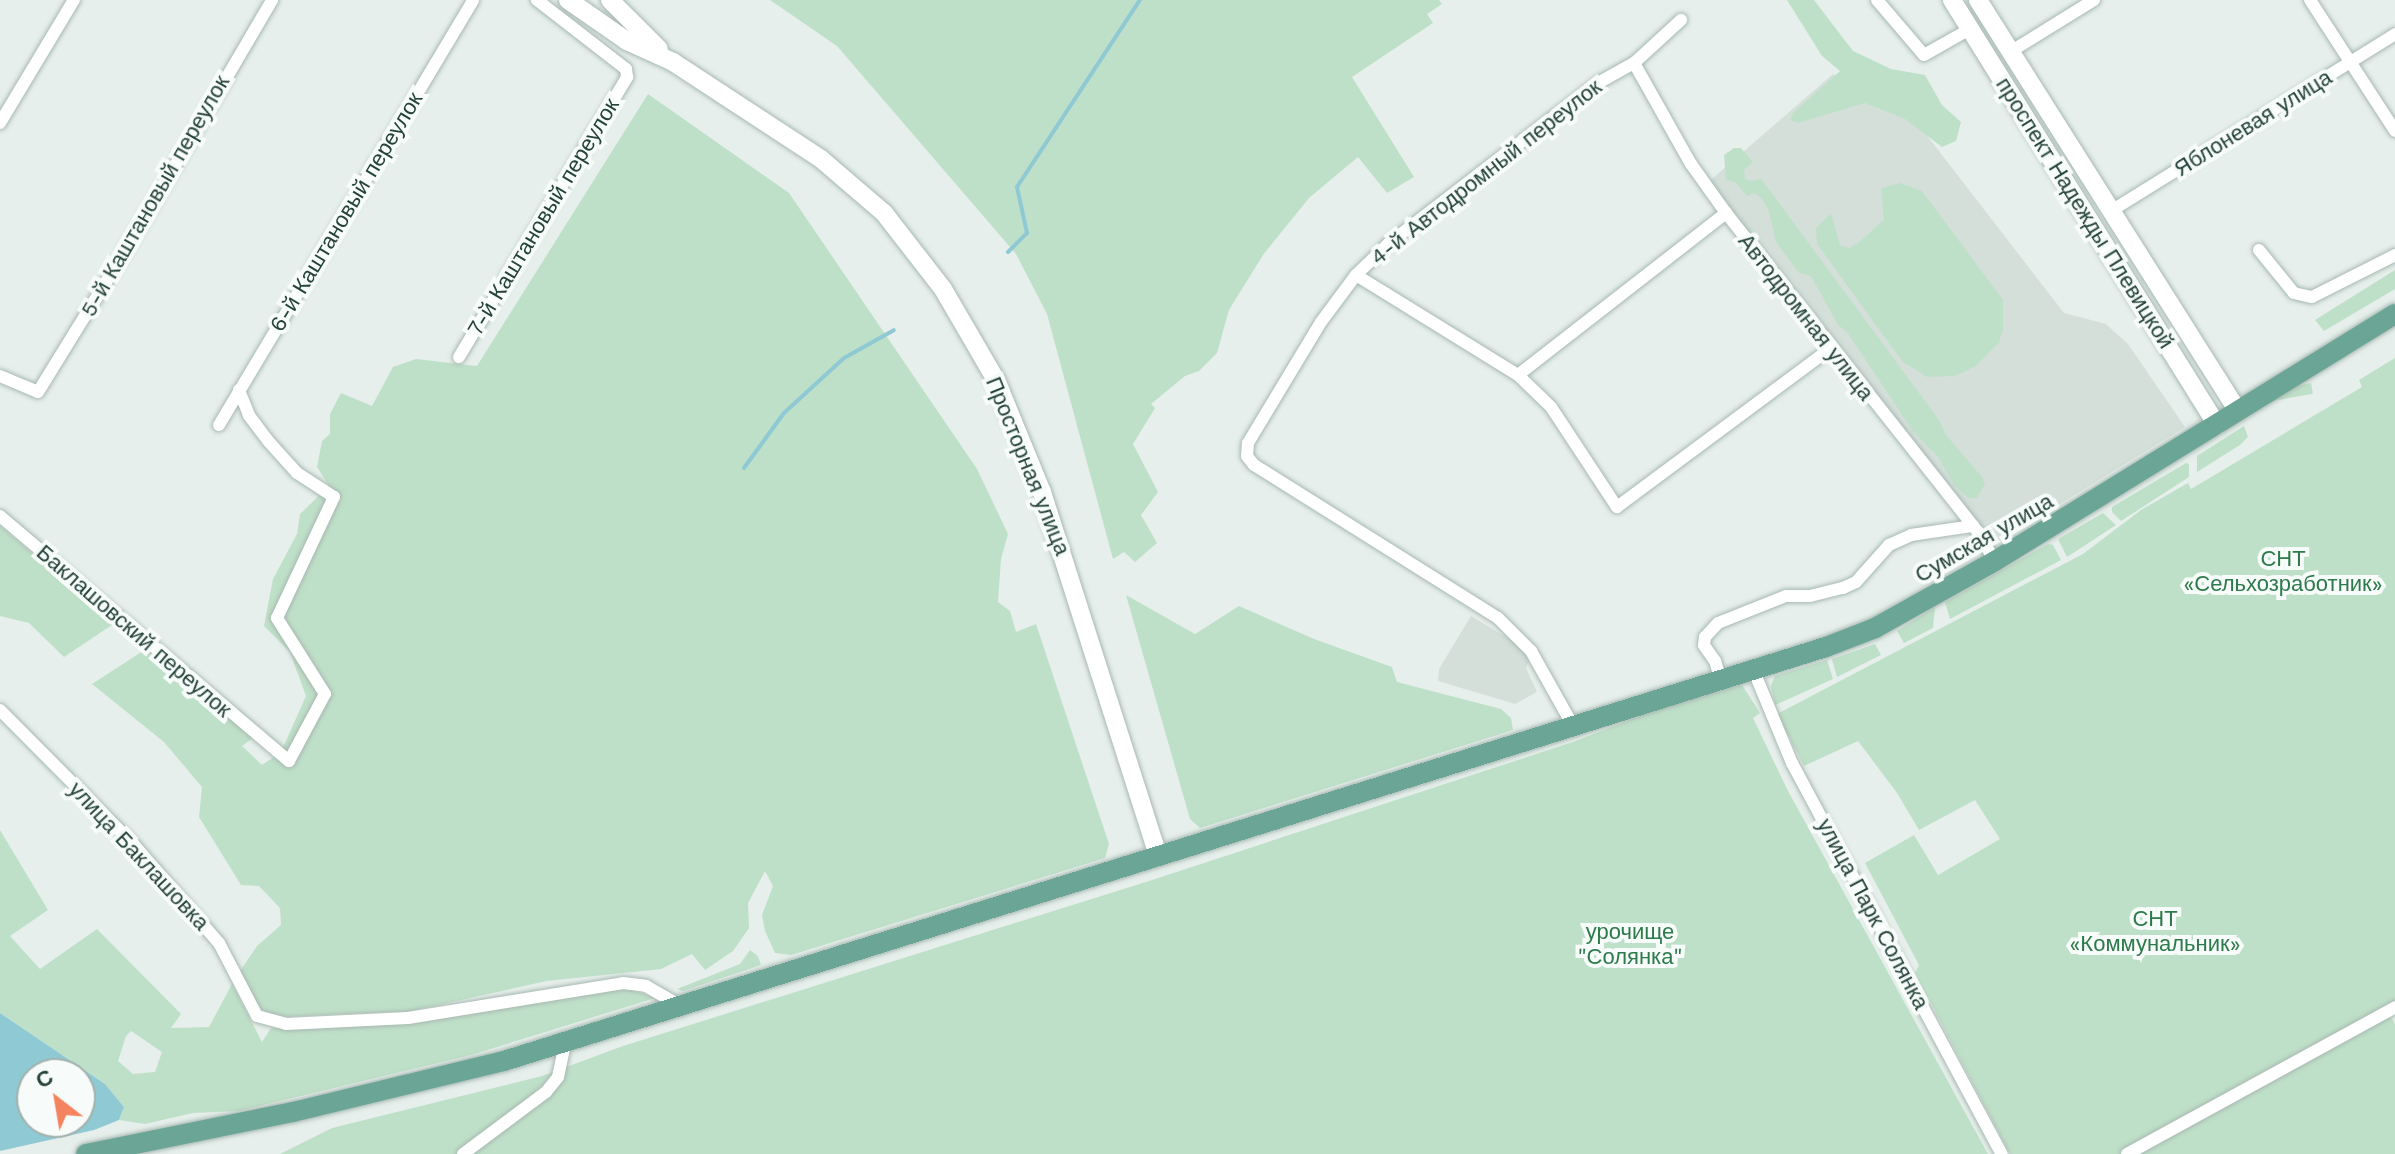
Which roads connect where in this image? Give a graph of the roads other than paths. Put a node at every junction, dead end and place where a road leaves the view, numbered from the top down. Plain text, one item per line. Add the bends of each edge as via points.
1 (74, 0) edge
2 (272, 0) edge
3 (473, 0) edge
4 (537, 0) edge
5 (568, 0) edge
6 (1877, 0) edge
7 (1952, 0) edge
8 (1978, 0) edge
9 (2094, 0) edge
10 (2310, 0) edge
11 (614, 5) edge
12 (1681, 20) dead end
13 (606, 28) junction
14 (1970, 29) junction
15 (2395, 34) edge
16 (2010, 52) junction
17 (673, 62) junction
18 (2350, 62) junction
19 (1634, 63) junction
20 (0, 123) edge
21 (2395, 131) edge
22 (2111, 211) junction
23 (1726, 213) junction
24 (2259, 250) dead end
25 (2395, 255) edge
26 (1356, 275) junction
27 (2395, 314) edge
28 (1830, 349) junction
29 (459, 357) dead end
30 (1518, 375) junction
31 (0, 376) edge
32 (239, 390) junction
33 (2238, 412) junction
34 (219, 425) dead end
35 (2217, 425) junction
36 (0, 516) edge
37 (1973, 526) junction
38 (1995, 561) junction
39 (1753, 669) junction
40 (1720, 678) junction
41 (0, 710) edge
42 (1567, 726) junction
43 (1158, 855) junction
44 (680, 1006) junction
45 (2395, 1007) edge
46 (565, 1043) junction
47 (86, 1154) edge
48 (463, 1154) edge
49 (2002, 1154) edge
50 (2127, 1154) edge

1 - 20 street
2 - 31 street, 5-й Каштановый переулок via 38,392
3 - 32 street, 6-й Каштановый переулок
4 - 29 street, 7-й Каштановый переулок via 626,69 627,77
5 - 13 main road, Просторная улица
6 - 14 street via 1924,55
7 - 14 main road, проспект Надежды Плевицкой
8 - 16 main road, проспект Надежды Плевицкой
9 - 16 street
10 - 18 street
11 - 13 main road via 620,24
11 - 17 main road, Просторная улица
12 - 19 street, 4-й Автодромный переулок
13 - 17 main road, Просторная улица
14 - 35 main road, проспект Надежды Плевицкой
15 - 18 street, Яблоневая улица
16 - 22 main road, проспект Надежды Плевицкой
17 - 43 main road, Просторная улица via 854,185 909,242 972,336 1042,492
18 - 21 street
18 - 22 street, Яблоневая улица
19 - 23 street, Автодромная улица via 1691,164
19 - 26 street, 4-й Автодромный переулок via 1598,83 1388,244
22 - 33 main road, проспект Надежды Плевицкой
23 - 28 street, Автодромная улица
23 - 30 street
24 - 25 street via 2294,293 2312,297
26 - 30 street
26 - 42 street, 4-й Автодромный переулок via 1321,322 1248,443 1247,456 1498,618 1531,651
27 - 33 main road, Сумская улица
28 - 30 street via 1617,507 1551,407
28 - 37 street, Автодромная улица
32 - 34 street, 6-й Каштановый переулок
32 - 36 street, Баклашовский переулок via 269,442 297,473 334,497 277,618 325,694 289,761
33 - 35 main road, Сумская улица
35 - 38 main road, Сумская улица
37 - 38 street, Автодромная улица
37 - 40 street via 1911,535 1889,545 1856,582 1843,588 1786,596 1718,623 1709,629 1704,645
38 - 39 main road, Сумская улица via 1875,628
39 - 40 main road, Сумская улица
39 - 49 street, улица Парк Солянка via 1792,763
40 - 42 main road, Сумская улица
41 - 44 street, улица Баклашовка via 134,845 219,943 257,1016 286,1024 408,1018 623,983 646,986
42 - 43 main road, Сумская улица
43 - 44 main road, Сумская улица
44 - 46 main road, Сумская улица
45 - 50 street
46 - 47 main road, Сумская улица via 293,1112
46 - 48 street via 558,1077 546,1092

